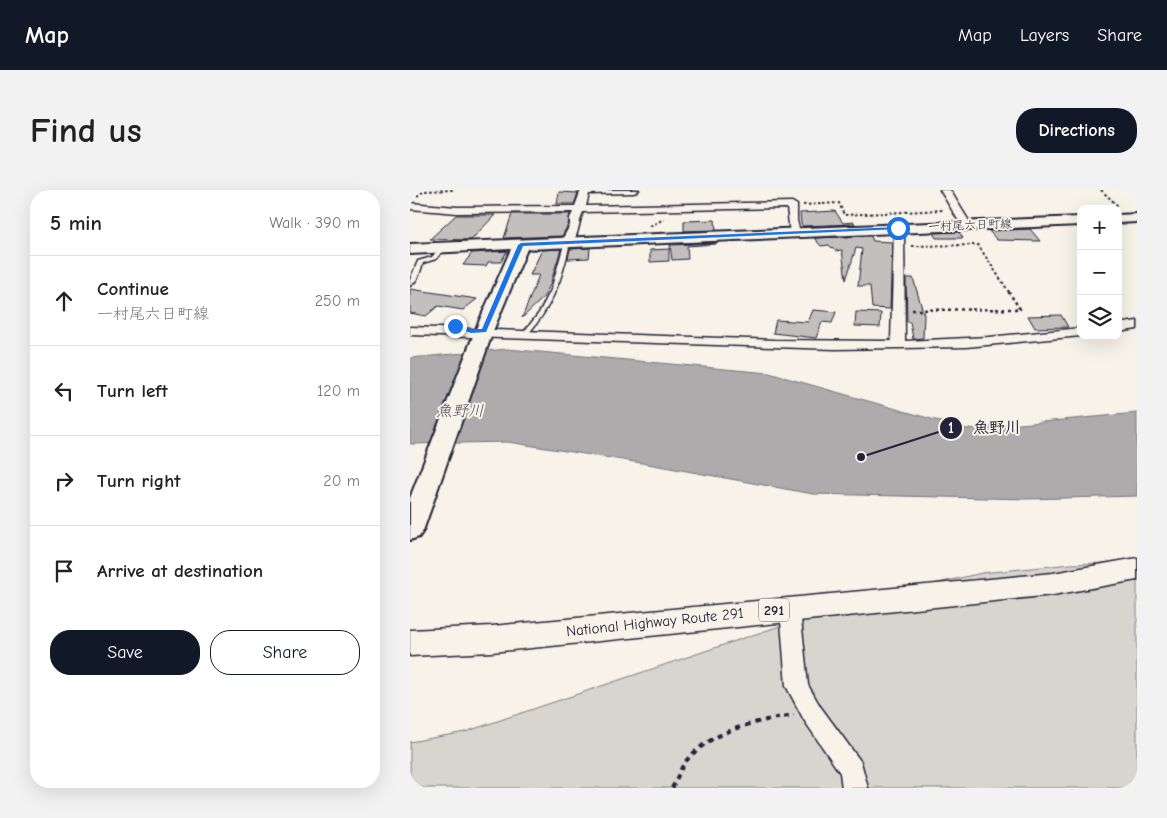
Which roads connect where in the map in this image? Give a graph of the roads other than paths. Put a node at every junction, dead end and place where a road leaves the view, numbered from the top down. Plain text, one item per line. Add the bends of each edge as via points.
1 (634, 190) edge
2 (945, 190) edge
3 (410, 206) edge
4 (580, 208) junction
5 (1077, 221) edge
6 (967, 226) junction
7 (898, 228) junction
8 (795, 233) junction
9 (567, 242) junction
10 (521, 245) junction
11 (442, 248) junction
12 (410, 249) edge
13 (410, 284) edge
14 (410, 320) edge
15 (1137, 325) edge
16 (1122, 327) edge
17 (410, 331) edge
18 (478, 331) junction
19 (526, 333) junction
20 (1077, 333) edge
21 (898, 345) junction
22 (410, 531) edge
23 (1137, 569) edge
24 (790, 609) junction
25 (410, 643) edge
26 (855, 788) edge

1 - 4 street via 585,192
2 - 6 street
3 - 4 street via 457,210
4 - 8 street via 792,205
4 - 9 street
5 - 6 main road, 一村尾六日町線
6 - 7 main road, 一村尾六日町線
7 - 8 main road, 一村尾六日町線
7 - 21 street
8 - 9 main road, 一村尾六日町線
9 - 10 main road, 一村尾六日町線
9 - 19 lane via 548,306
10 - 11 main road, 一村尾六日町線
10 - 18 main road
11 - 12 main road, 一村尾六日町線
11 - 13 lane via 434,258 420,262
14 - 18 street
15 - 16 street
17 - 18 street
18 - 19 street
18 - 22 main road
19 - 21 street
20 - 21 street
23 - 24 highway, National Highway Route 291 / 291 via 1053,584
24 - 25 highway, National Highway Route 291 / 291 via 492,639
24 - 26 street via 797,686 852,770

